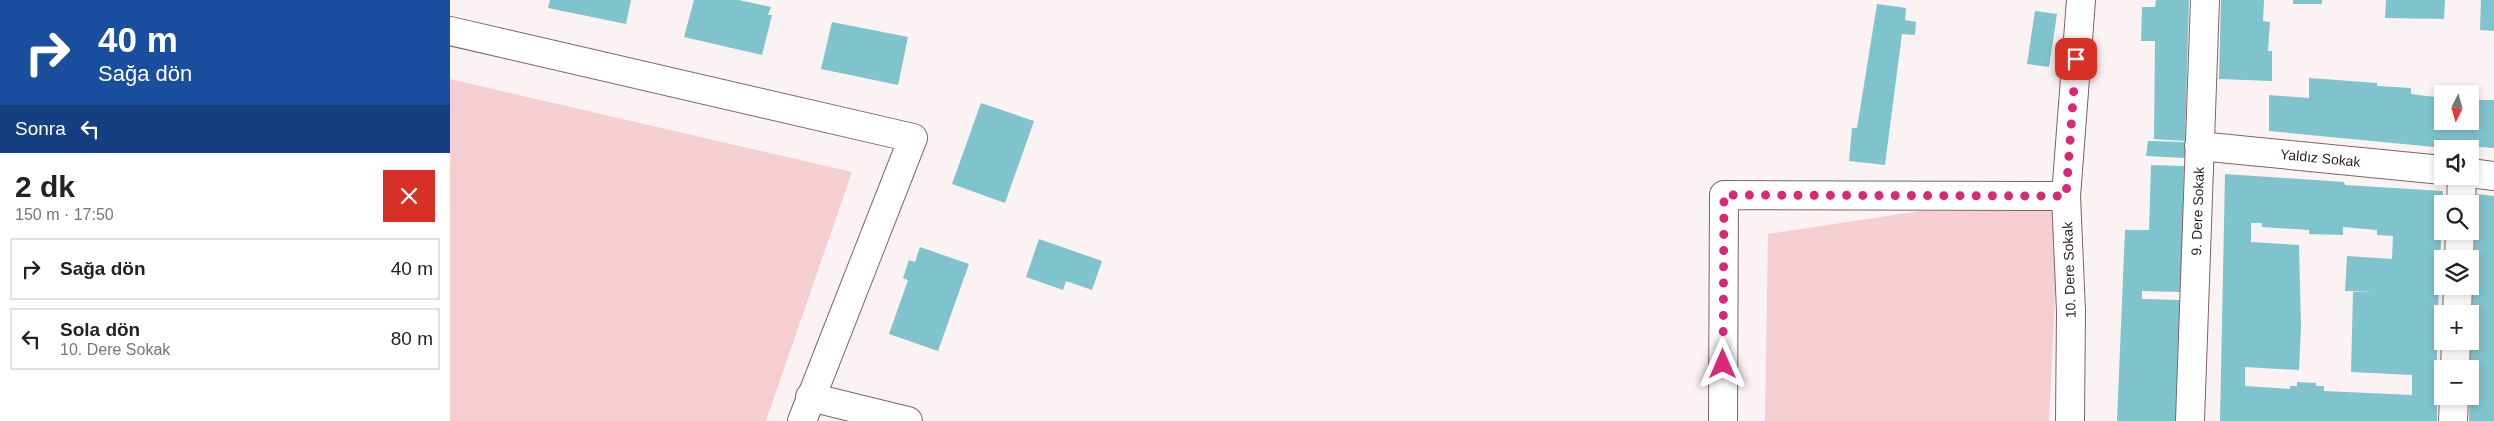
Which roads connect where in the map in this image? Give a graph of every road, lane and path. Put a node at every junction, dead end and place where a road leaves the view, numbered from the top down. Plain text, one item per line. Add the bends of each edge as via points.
1 (2081, 0) edge
2 (2204, 0) edge
3 (450, 31) edge
4 (2199, 146) junction
5 (2434, 169) edge
6 (2479, 174) edge
7 (2494, 176) edge
8 (2066, 196) junction
9 (2454, 405) edge
10 (806, 409) edge
11 (908, 421) edge
12 (1723, 421) edge
13 (2070, 421) edge
14 (2190, 421) edge
15 (2453, 421) edge

1 - 8 street, 10. Dere Sokak
2 - 4 street, 9. Dere Sokak
3 - 10 street via 912,138
4 - 5 street, Yaldız Sokak
4 - 14 street, 9. Dere Sokak
6 - 7 street
8 - 12 street via 1724,195
8 - 13 street, 10. Dere Sokak via 2071,311
9 - 15 street
10 - 11 street

